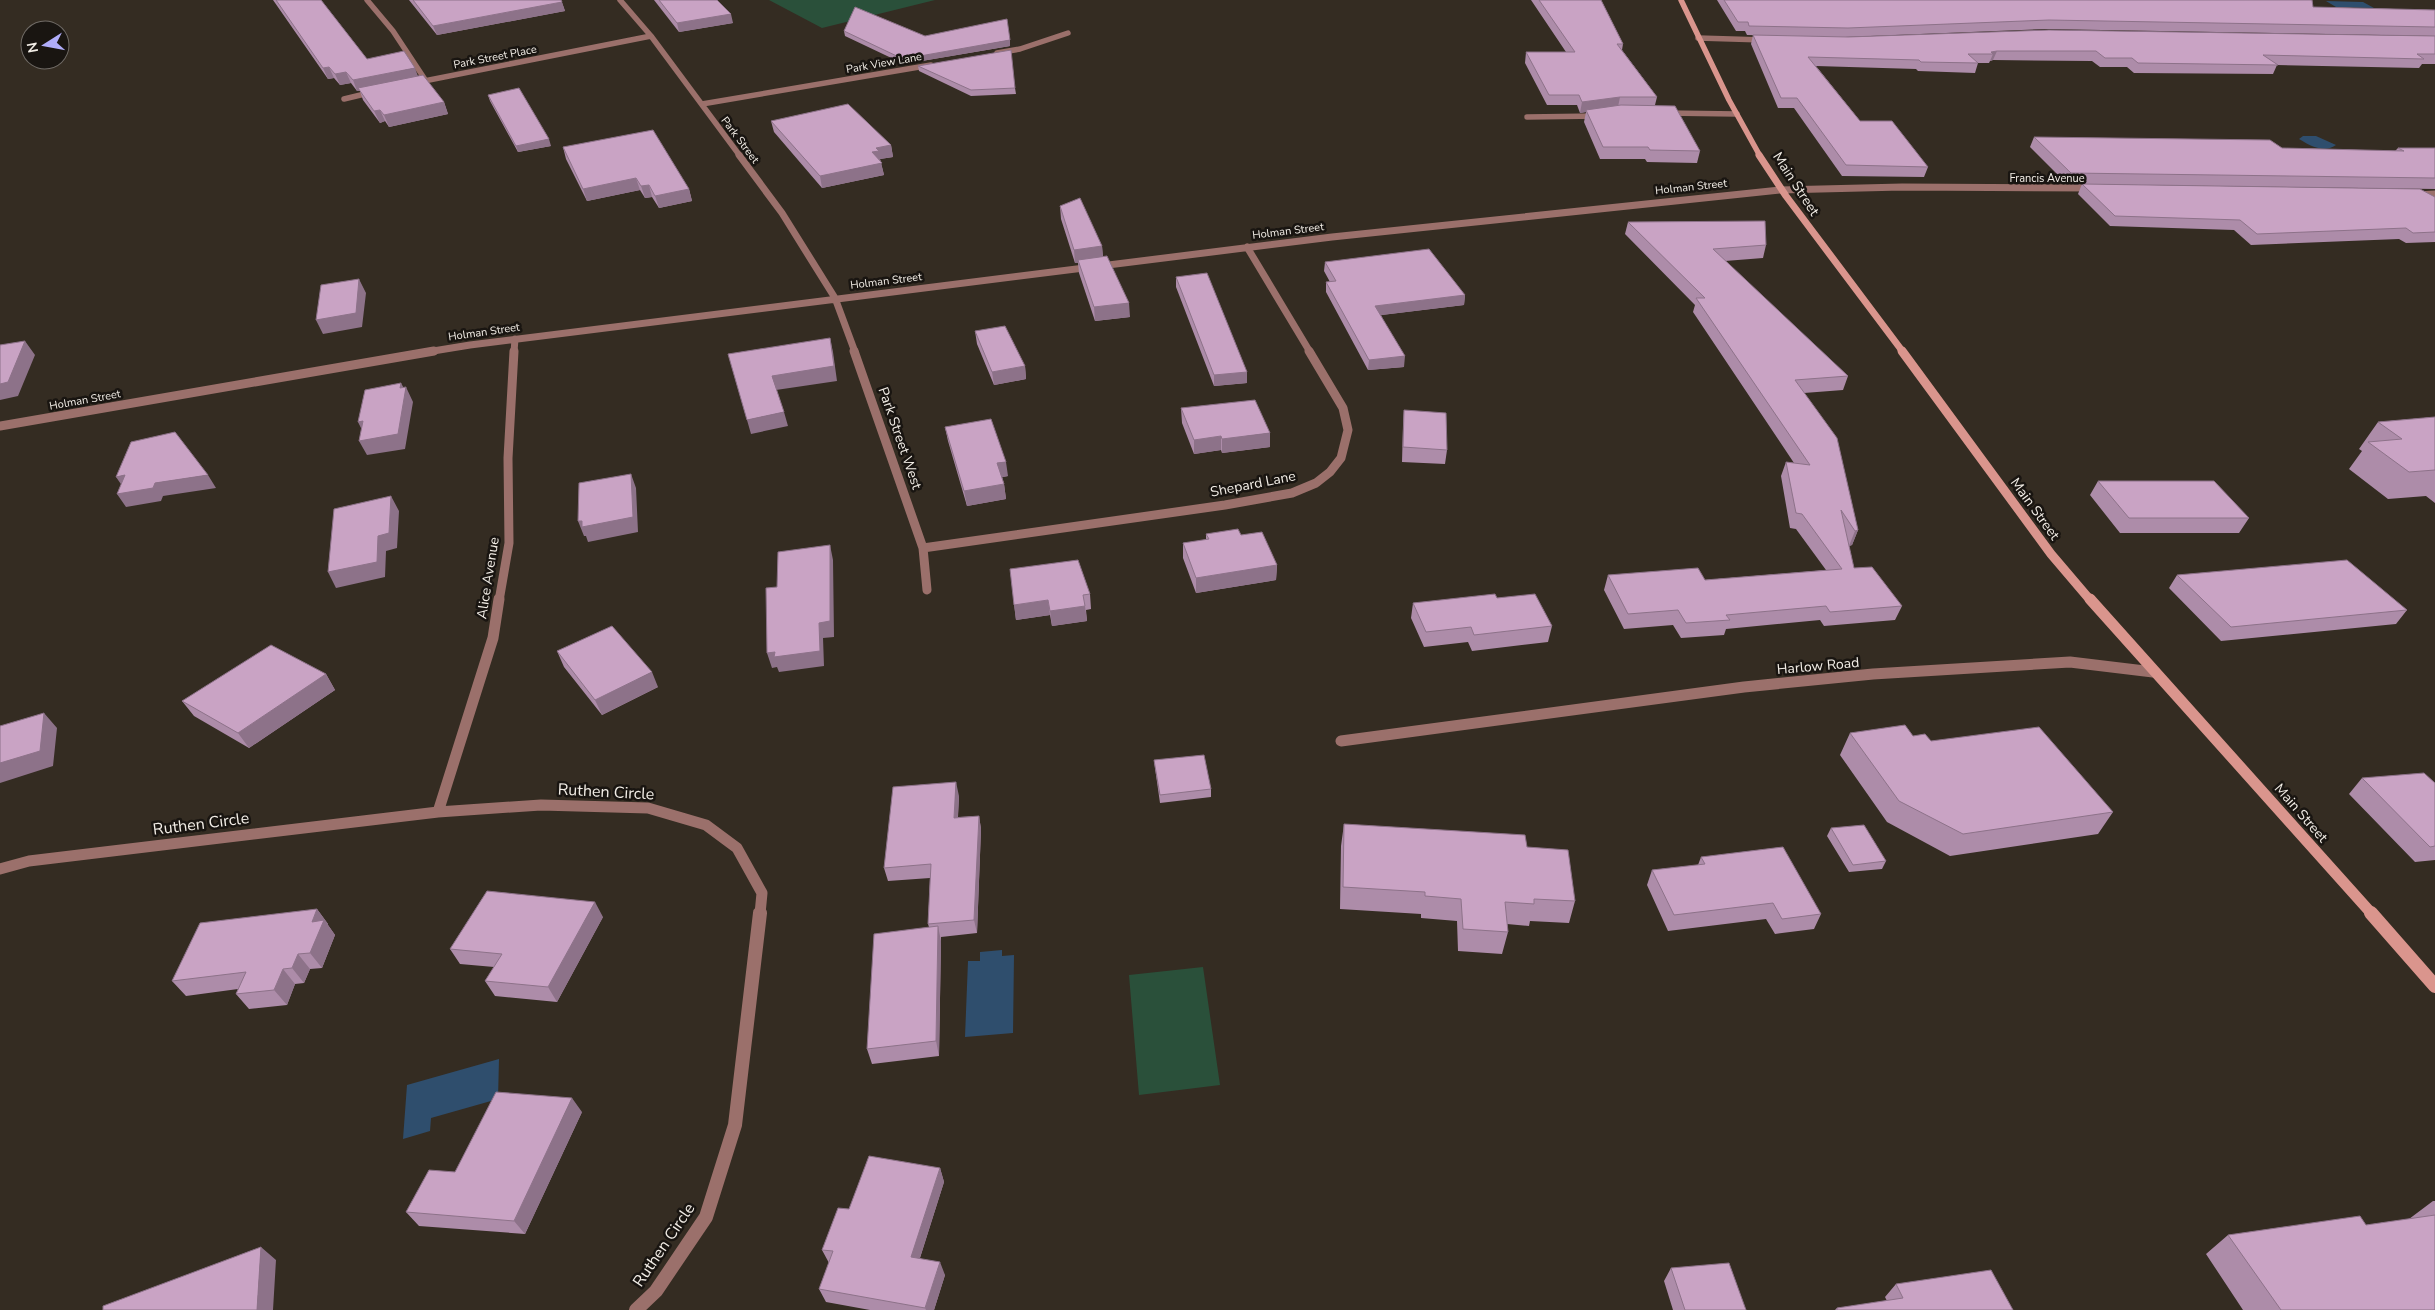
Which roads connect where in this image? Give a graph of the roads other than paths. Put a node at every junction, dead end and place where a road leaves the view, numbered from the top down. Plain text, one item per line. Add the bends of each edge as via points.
1 (367, 0) edge
2 (620, 0) edge
3 (1681, 0) edge
4 (1068, 33) dead end
5 (651, 36) junction
6 (1698, 38) junction
7 (1770, 40) edge
8 (993, 54) edge
9 (939, 64) edge
10 (426, 81) junction
11 (408, 85) edge
12 (380, 91) edge
13 (344, 99) dead end
14 (702, 104) junction
15 (1655, 112) edge
16 (1737, 114) junction
17 (1602, 115) edge
18 (1527, 117) dead end
19 (2104, 188) edge
20 (1780, 190) junction
21 (2407, 194) edge
22 (2435, 194) edge
23 (2417, 195) junction
24 (2429, 202) edge
25 (1247, 247) junction
26 (835, 298) junction
27 (515, 339) junction
28 (0, 426) edge
29 (923, 548) junction
30 (927, 590) dead end
31 (2154, 672) junction
32 (1340, 742) dead end
33 (438, 812) junction
34 (0, 869) edge
35 (2435, 986) edge
36 (636, 1310) edge

1 - 10 street via 393,31
2 - 5 street, Park Street
3 - 6 main road, Main Street
4 - 8 street via 1020,50
5 - 10 street, Park Street Place
5 - 14 street, Park Street
6 - 7 street
6 - 16 main road, Main Street
9 - 14 street, Park View Lane
10 - 11 street, Park Street Place
12 - 13 street
14 - 26 street, Park Street via 782,213
15 - 16 street
16 - 20 main road, Main Street
17 - 18 street
19 - 20 street, Francis Avenue
20 - 25 street, Holman Street via 1550,212
20 - 31 main road, Main Street via 2051,554
21 - 23 street
22 - 23 street
23 - 24 street
25 - 26 street, Holman Street
25 - 29 street, Shepard Lane via 1343,408 1348,430 1341,458 1330,472 1316,483 1292,493
26 - 27 street, Holman Street
26 - 29 street, Park Street West
27 - 28 street, Holman Street via 303,372
27 - 33 street, Alice Avenue via 508,458 509,543 493,638
29 - 30 street, Park Street West
31 - 32 street, Harlow Road via 2070,662 1873,674 1744,686
31 - 35 main road, Main Street
33 - 34 street, Ruthen Circle via 38,860
33 - 36 street, Ruthen Circle via 541,805 648,808 706,825 737,848 762,893 735,1126 706,1217 656,1291

